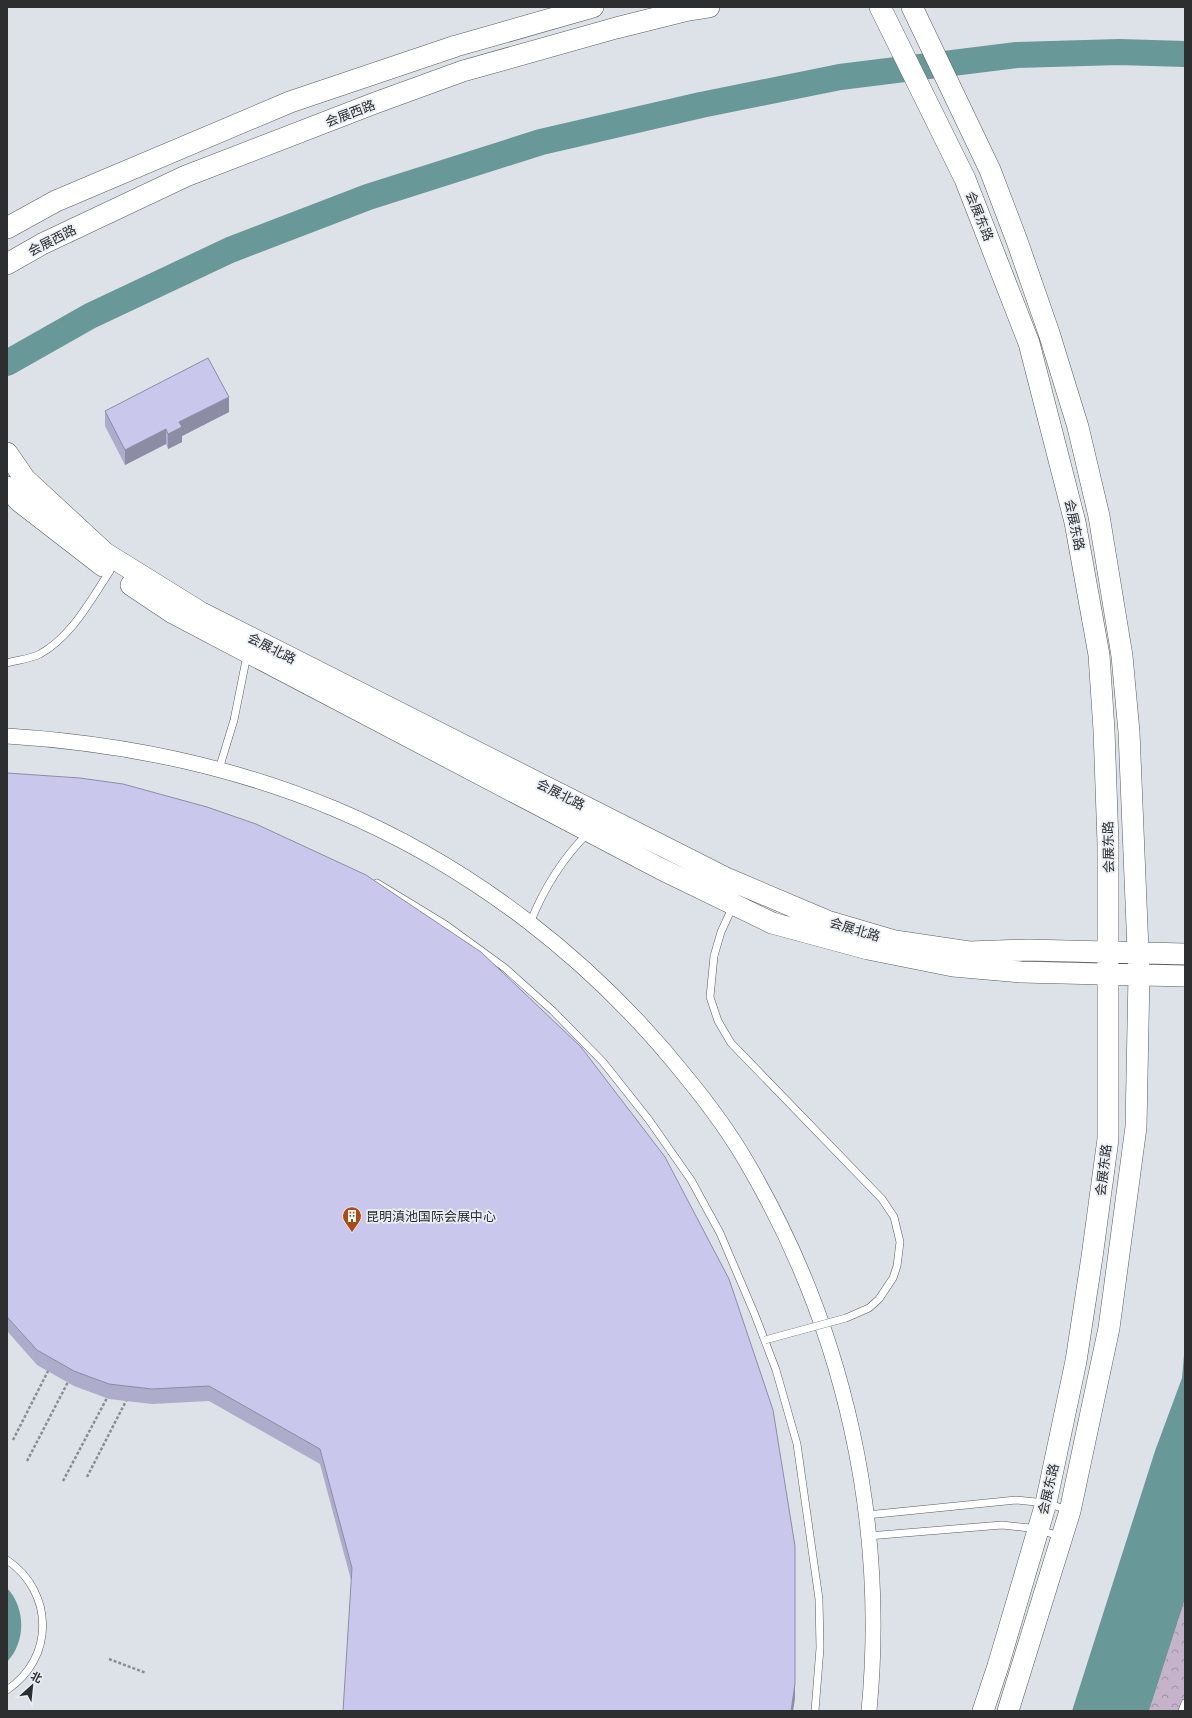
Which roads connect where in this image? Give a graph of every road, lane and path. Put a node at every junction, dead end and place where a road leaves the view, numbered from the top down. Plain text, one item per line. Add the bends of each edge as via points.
1 (593, 7) edge
2 (709, 7) edge
3 (880, 7) edge
4 (912, 7) edge
5 (7, 228) edge
6 (7, 264) edge
7 (7, 454) edge
8 (7, 487) edge
9 (110, 571) junction
10 (248, 652) junction
11 (7, 663) edge
12 (7, 736) edge
13 (219, 769) junction
14 (590, 832) junction
15 (370, 880) edge
16 (734, 904) junction
17 (530, 923) junction
18 (1108, 951) junction
19 (1138, 953) junction
20 (1185, 954) edge
21 (1108, 975) junction
22 (1139, 976) junction
23 (1185, 976) edge
24 (765, 1340) junction
25 (50, 1366) edge
26 (70, 1378) edge
27 (110, 1391) edge
28 (128, 1397) edge
29 (13, 1440) dead end
30 (27, 1461) dead end
31 (87, 1477) dead end
32 (63, 1481) dead end
33 (1046, 1503) junction
34 (1070, 1511) junction
35 (866, 1515) junction
36 (1039, 1529) junction
37 (868, 1536) junction
38 (1062, 1537) junction
39 (7, 1560) edge
40 (109, 1659) dead end
41 (146, 1673) dead end
42 (7, 1690) edge
43 (1185, 1703) edge
44 (815, 1711) edge
45 (869, 1711) edge
46 (982, 1711) edge
47 (1008, 1711) edge
48 (1182, 1711) edge

1 - 5 street via 456,46 290,102 56,202
2 - 6 street, 会展西路 via 616,28 463,71 375,103 186,176 42,244
3 - 18 street, 会展东路 via 965,179 1029,343 1075,522 1099,655 1108,843
4 - 19 street, 会展东路 via 990,170 1049,333 1078,427 1099,516 1122,656 1129,732
7 - 18 street, 会展北路 via 25,479 105,553 200,612 728,879 828,921 895,941 969,952
8 - 9 street, 会展北路 via 19,501
9 - 10 street, 会展北路 via 173,613
9 - 11 lane via 71,629 59,641 38,655
10 - 13 lane via 234,720
10 - 14 street, 会展北路
12 - 13 street via 87,743
13 - 17 street via 298,794 374,826 446,865
14 - 16 street, 会展北路
14 - 17 lane via 555,872
15 - 24 lane via 446,924 505,968 553,1011 603,1062 649,1120 691,1180 720,1233
16 - 21 street, 会展北路 via 772,923 868,949 953,966 1021,972
16 - 24 lane, bridge via 721,932 714,956 710,997 718,1021 731,1042 882,1199 894,1217 900,1242 893,1278 870,1308 846,1318
17 - 35 street via 582,965 642,1024 696,1088 750,1168 794,1253 831,1350 857,1448
18 - 19 street, 会展北路
18 - 21 street, 会展东路
19 - 20 street, 会展北路
19 - 22 street, 会展东路
21 - 22 street, 会展北路
21 - 33 street, 会展东路 via 1108,1139 1076,1361
22 - 23 street, 会展北路
22 - 34 street, 会展东路 via 1134,1142 1109,1328
24 - 44 lane via 796,1444 810,1530 819,1599 820,1648
25 - 29 path
26 - 30 path
27 - 32 path
28 - 31 path
33 - 34 lane
33 - 35 lane via 1016,1500
33 - 36 street, 会展东路
34 - 38 street, 会展东路
35 - 37 street
36 - 37 lane via 1002,1525
36 - 38 lane
36 - 46 street, 会展东路
37 - 45 street via 872,1586
38 - 47 street, 会展东路
39 - 42 lane via 26,1577 34,1590 40,1604 43,1626 40,1648 34,1662
40 - 41 path
43 - 48 lane

